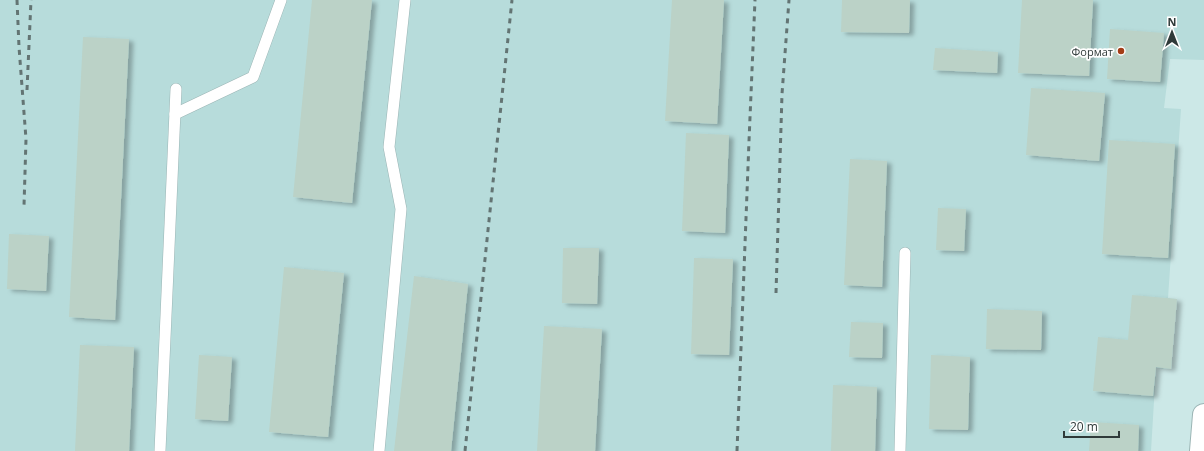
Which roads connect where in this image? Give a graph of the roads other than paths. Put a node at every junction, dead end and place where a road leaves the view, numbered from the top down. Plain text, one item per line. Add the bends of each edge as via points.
1 (281, 0) edge
2 (405, 0) edge
3 (176, 89) dead end
4 (175, 114) junction
5 (905, 253) dead end
6 (1204, 415) edge
7 (160, 451) edge
8 (379, 451) edge
9 (900, 451) edge
10 (1201, 451) edge

1 - 4 lane via 253,77
2 - 8 lane via 388,147 401,209
3 - 4 lane
4 - 7 lane
5 - 9 lane
6 - 10 main road

